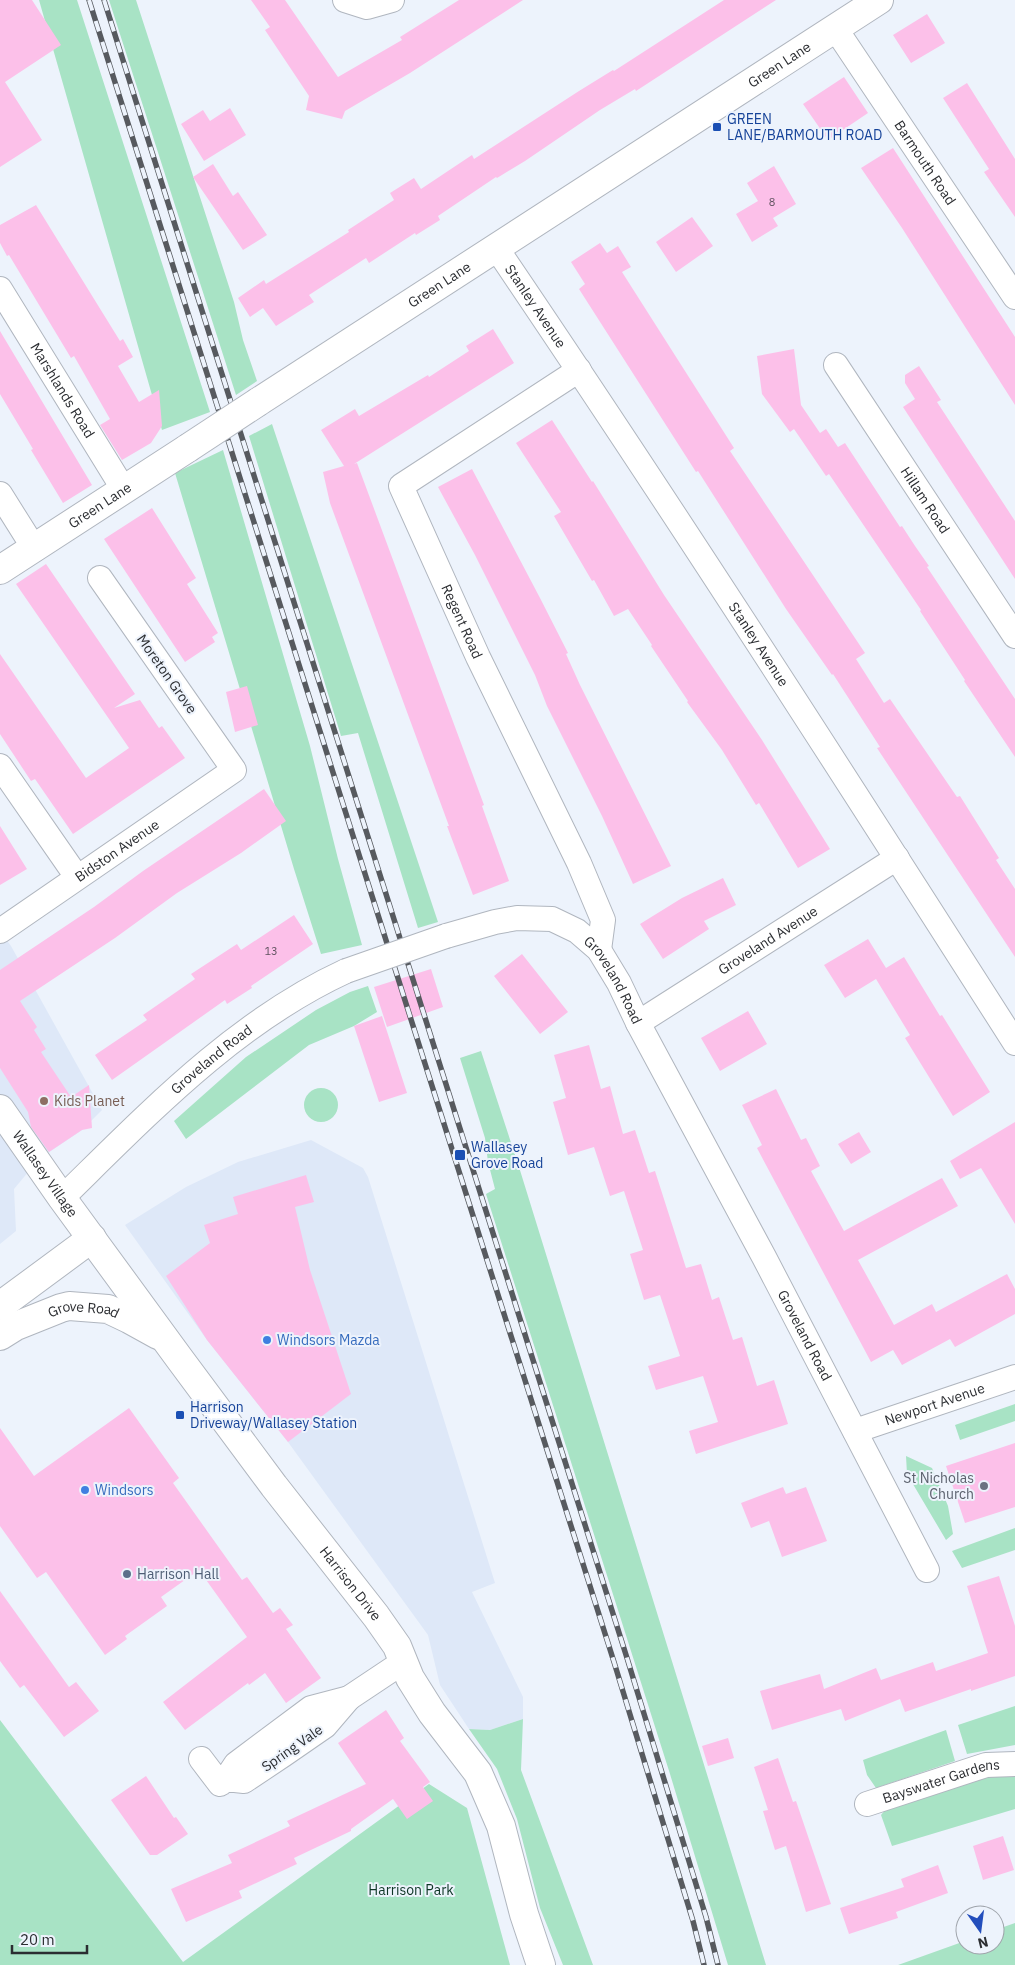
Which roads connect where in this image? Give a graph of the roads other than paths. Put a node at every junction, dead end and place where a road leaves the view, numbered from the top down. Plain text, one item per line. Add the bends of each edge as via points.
1 (345, 0) edge
2 (392, 0) edge
3 (877, 0) edge
4 (835, 28) junction
5 (497, 249) junction
6 (0, 289) edge
7 (1015, 297) edge
8 (836, 365) dead end
9 (579, 370) junction
10 (124, 490) junction
11 (0, 494) edge
12 (34, 548) junction
13 (0, 570) edge
14 (100, 578) dead end
15 (1015, 636) edge
16 (0, 766) edge
17 (234, 770) joint
18 (897, 858) junction
19 (77, 877) junction
20 (0, 931) edge
21 (599, 950) junction
22 (638, 1023) junction
23 (1015, 1043) edge
24 (0, 1109) edge
25 (62, 1198) junction
26 (92, 1238) junction
27 (0, 1306) edge
28 (0, 1336) edge
29 (166, 1340) junction
30 (1015, 1377) edge
31 (855, 1431) junction
32 (927, 1570) dead end
33 (403, 1662) junction
34 (201, 1759) dead end
35 (1015, 1764) edge
36 (867, 1804) dead end
37 (541, 1965) edge

1 - 2 street via 367,7
3 - 4 street, Green Lane
4 - 5 street, Green Lane
4 - 7 street, Barmouth Road
5 - 9 street, Stanley Avenue
5 - 10 street, Green Lane, bridge via 350,341
6 - 10 street, Marshlands Road
8 - 15 street, Hillam Road
9 - 18 street, Stanley Avenue
9 - 21 street, Regent Road via 401,486 478,656 579,863 603,920
10 - 12 street, Green Lane
11 - 12 street
12 - 13 street, Green Lane
14 - 17 street, Moreton Grove
16 - 19 street
17 - 19 street, Bidston Avenue
18 - 22 street, Groveland Avenue
18 - 23 street, Stanley Avenue
19 - 20 street, Bidston Avenue
21 - 22 street, Groveland Road
21 - 25 street, Groveland Road, bridge via 577,931 552,919 517,918 446,936 346,971 302,992 262,1018 156,1108
22 - 31 street, Groveland Road
24 - 25 street, Wallasey Village
25 - 26 street, Wallasey Village
26 - 27 street
26 - 29 street, Harrison Drive
28 - 29 street, Grove Road via 16,1326 69,1306 108,1310
29 - 33 street, Harrison Drive via 279,1493 376,1616 397,1646
30 - 31 street, Newport Avenue
31 - 32 street, Groveland Road
33 - 34 street, Spring Vale via 349,1698 311,1708 236,1764 220,1784
33 - 37 street, Harrison Drive via 428,1706 478,1773 489,1796 501,1826
35 - 36 street, Bayswater Gardens via 986,1765

